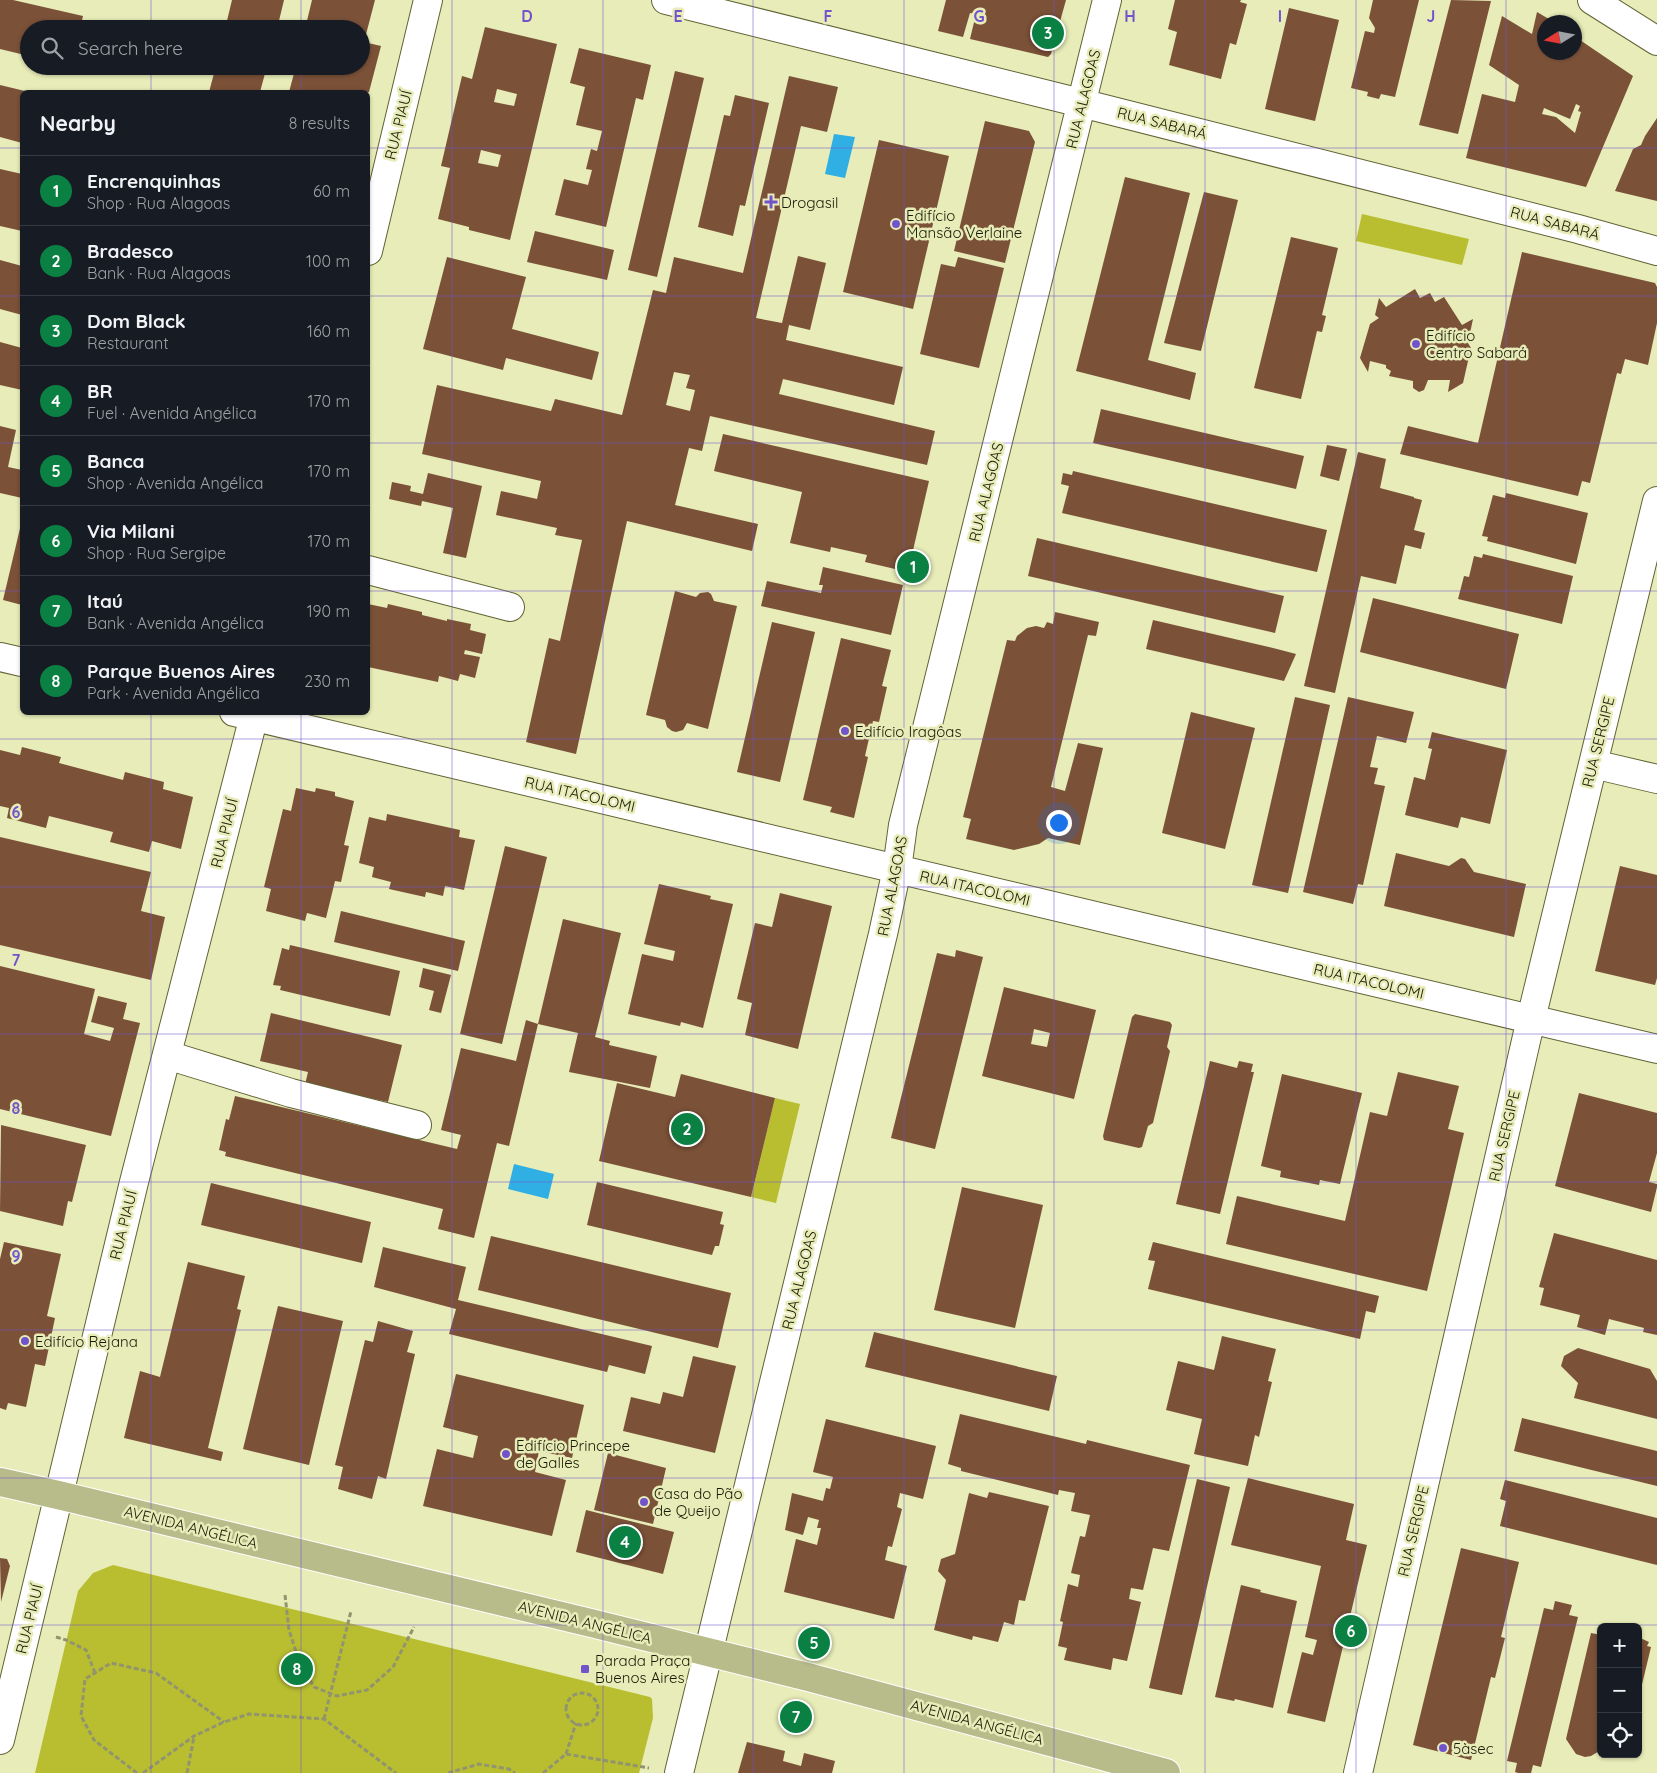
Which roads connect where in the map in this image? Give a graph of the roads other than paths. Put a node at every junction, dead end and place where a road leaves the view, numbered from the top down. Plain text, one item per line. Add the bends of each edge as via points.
1 (428, 0) edge
2 (666, 0) edge
3 (1107, 0) edge
4 (1592, 0) edge
5 (1657, 41) edge
6 (1082, 103) junction
7 (370, 243) edge
8 (1657, 251) edge
9 (1657, 501) edge
10 (370, 571) edge
11 (510, 607) dead end
12 (0, 657) edge
13 (20, 662) edge
14 (247, 715) edge
15 (251, 715) edge
16 (1593, 764) junction
17 (1657, 779) edge
18 (897, 869) junction
19 (1531, 1019) junction
20 (1657, 1049) edge
21 (168, 1055) junction
22 (417, 1125) dead end
23 (0, 1482) edge
24 (58, 1495) junction
25 (709, 1653) junction
26 (0, 1740) edge
27 (679, 1773) edge
28 (1166, 1773) edge
29 (1358, 1773) edge

1 - 7 street, RUA PIAUÍ
2 - 6 street, RUA SABARÁ
3 - 6 street, RUA ALAGOAS
4 - 5 street
6 - 8 street, RUA SABARÁ
6 - 18 street, RUA ALAGOAS via 903,825
9 - 16 street, RUA SERGIPE
10 - 11 street
12 - 13 street
14 - 21 street, RUA PIAUÍ
15 - 18 street, RUA ITACOLOMI
16 - 17 street
16 - 19 street, RUA SERGIPE
18 - 19 street, RUA ITACOLOMI
18 - 25 street, RUA ALAGOAS
19 - 20 street, RUA ITACOLOMI
19 - 29 street, RUA SERGIPE
21 - 22 street via 291,1093
21 - 24 street, RUA PIAUÍ
23 - 24 main road, AVENIDA ANGÉLICA
24 - 25 main road, AVENIDA ANGÉLICA
24 - 26 street, RUA PIAUÍ
25 - 27 street, RUA ALAGOAS
25 - 28 main road, AVENIDA ANGÉLICA

